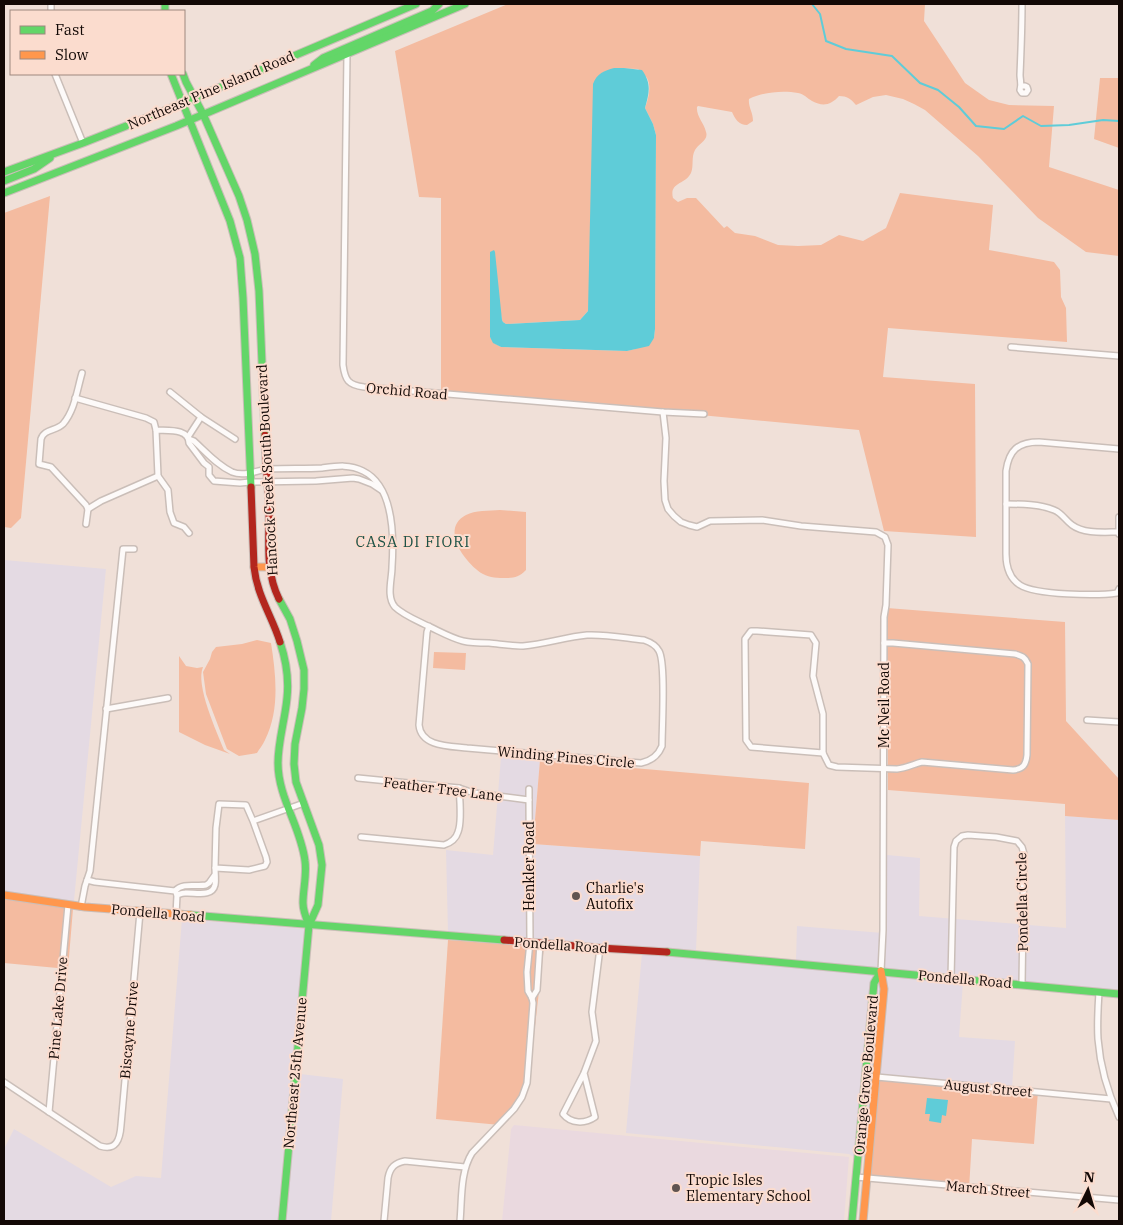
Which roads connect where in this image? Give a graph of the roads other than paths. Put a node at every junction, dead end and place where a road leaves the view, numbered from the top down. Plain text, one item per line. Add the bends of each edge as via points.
1 (416, 4) edge
2 (439, 4) edge
3 (465, 4) edge
4 (1022, 4) edge
5 (347, 54) junction
6 (307, 71) junction
7 (55, 75) edge
8 (171, 75) edge
9 (183, 75) edge
10 (1022, 86) dead end
11 (195, 98) junction
12 (182, 103) junction
13 (203, 114) junction
14 (190, 120) junction
15 (83, 143) junction
16 (52, 154) junction
17 (4, 172) edge
18 (4, 181) edge
19 (4, 193) edge
20 (1011, 347) dead end
21 (1119, 356) edge
22 (82, 373) dead end
23 (170, 392) dead end
24 (75, 398) junction
25 (663, 412) junction
26 (704, 414) dead end
27 (201, 417) junction
28 (156, 430) junction
29 (189, 438) junction
30 (235, 439) dead end
31 (1119, 449) edge
32 (267, 469) junction
33 (250, 473) junction
34 (158, 476) junction
35 (250, 482) junction
36 (268, 482) junction
37 (386, 497) junction
38 (1006, 504) junction
39 (88, 509) junction
40 (1119, 517) edge
41 (86, 524) dead end
42 (189, 533) dead end
43 (1119, 534) edge
44 (134, 549) dead end
45 (254, 567) junction
46 (270, 567) junction
47 (1118, 592) edge
48 (429, 626) junction
49 (884, 643) junction
50 (168, 698) dead end
51 (106, 709) junction
52 (1087, 720) dead end
53 (1119, 722) edge
54 (823, 754) junction
55 (884, 768) junction
56 (358, 778) dead end
57 (459, 788) junction
58 (530, 789) dead end
59 (529, 800) junction
60 (304, 803) junction
61 (288, 809) junction
62 (253, 821) junction
63 (361, 837) dead end
64 (215, 871) junction
65 (87, 880) junction
66 (176, 893) junction
67 (4, 896) edge
68 (68, 905) junction
69 (81, 907) junction
70 (140, 912) junction
71 (176, 915) junction
72 (309, 925) junction
73 (530, 942) junction
74 (540, 943) junction
75 (600, 948) junction
76 (881, 971) junction
77 (951, 978) junction
78 (1022, 984) junction
79 (1099, 992) junction
80 (1119, 994) edge
81 (532, 998) junction
82 (870, 1035) junction
83 (880, 1036) junction
84 (584, 1073) junction
85 (866, 1076) junction
86 (876, 1077) junction
87 (4, 1082) edge
88 (1111, 1099) junction
89 (49, 1112) junction
90 (1119, 1117) edge
91 (465, 1166) junction
92 (856, 1177) junction
93 (867, 1178) junction
94 (1119, 1200) edge
95 (282, 1221) edge
96 (384, 1221) edge
97 (460, 1221) edge
98 (852, 1221) edge
99 (863, 1221) edge

1 - 11 street, Northeast Pine Island Road
2 - 6 street, Northeast Pine Island Road via 432,11 323,58
3 - 5 street, Northeast Pine Island Road
4 - 10 street
5 - 6 street, Northeast Pine Island Road
5 - 25 street, Orchid Road via 343,365 348,382 364,388
6 - 13 street, Northeast Pine Island Road
7 - 15 street
8 - 12 street, Hancock Creek South Boulevard
9 - 11 street, Hancock Creek South Boulevard
11 - 12 street, Northeast Pine Island Road
11 - 13 street, Hancock Creek South Boulevard
12 - 14 street, Hancock Creek South Boulevard
12 - 15 street, Northeast Pine Island Road
13 - 14 street, Northeast Pine Island Road
13 - 32 street, Hancock Creek South Boulevard via 244,208 255,254
14 - 19 street, Northeast Pine Island Road
14 - 33 street, Hancock Creek South Boulevard via 230,221 240,258
15 - 16 street, Northeast Pine Island Road
16 - 17 street, Northeast Pine Island Road
16 - 18 street via 40,166
20 - 21 street
22 - 24 street
23 - 27 street
24 - 28 street via 146,418 154,422
24 - 39 street via 62,424 42,435 39,464 51,467
25 - 26 street, Orchid Road
25 - 49 street, Mc Neil Road via 665,500 674,516 689,525 762,520 876,532 885,536 888,545
27 - 29 street
27 - 30 street
28 - 29 street via 181,432
28 - 34 street
29 - 33 street via 217,464 234,472
29 - 35 street via 189,443 209,467 209,476 214,481
31 - 38 street via 1039,442 1018,446 1008,461
32 - 33 street, Winding Pines Circle
32 - 36 street, Hancock Creek South Boulevard
32 - 37 street, Winding Pines Circle via 352,467 365,471 378,482
33 - 35 street, Hancock Creek South Boulevard
34 - 39 street
34 - 42 street via 168,490 174,522
35 - 36 street
35 - 45 street, Hancock Creek South Boulevard
36 - 37 street via 352,478 372,484
36 - 46 street, Hancock Creek South Boulevard
37 - 48 street, Winding Pines Circle via 392,537 392,601 399,610
38 - 43 street via 1046,507 1057,511 1077,528
38 - 47 street via 1006,564 1019,584 1055,592 1100,595
39 - 41 street
40 - 43 street
44 - 51 street via 123,549
45 - 46 street
45 - 61 street, Hancock Creek South Boulevard via 257,587 284,653 288,678 278,749 278,768
46 - 60 street, Hancock Creek South Boulevard via 277,594 290,619 304,670 294,764 296,782
48 - 48 street, Winding Pines Circle via 462,641 515,646 593,635 651,642 662,657 660,751 648,762 641,763 433,743 422,734 419,725
49 - 55 street, Mc Neil Road
49 - 55 street via 1015,654 1026,659 1028,664 1027,755 1019,769 922,762 903,768
50 - 51 street
51 - 65 street
52 - 53 street
54 - 54 street via 823,714 813,676 816,643 810,635 751,631 745,639 746,740 751,747
54 - 55 street via 829,765 837,767
55 - 76 street, Mc Neil Road
56 - 57 street, Feather Tree Lane
57 - 59 street, Feather Tree Lane
57 - 63 street via 458,832 450,843
58 - 59 street, Henkler Road
59 - 73 street, Henkler Road
60 - 61 street
60 - 72 street, Hancock Creek South Boulevard via 319,845 322,865 318,905
61 - 62 street
61 - 72 street, Hancock Creek South Boulevard via 305,855 302,905
62 - 64 street via 266,856 265,866
62 - 64 street via 246,806 219,804
64 - 66 street via 215,884 210,892
65 - 66 street
65 - 69 street
66 - 71 street
67 - 68 street, Pondella Road
68 - 69 street, Pondella Road
68 - 89 street, Pine Lake Drive
69 - 70 street, Pondella Road
70 - 71 street, Pondella Road
70 - 89 street, Biscayne Drive via 119,1139 113,1146 100,1146
71 - 72 street, Pondella Road
72 - 73 street, Pondella Road
72 - 95 street, Northeast 25th Avenue
73 - 74 street, Pondella Road
73 - 81 street, Henkler Road via 528,991
74 - 75 street, Pondella Road
74 - 81 street via 537,990
75 - 76 street, Pondella Road
75 - 84 street via 592,1012 596,1041
76 - 77 street, Pondella Road
76 - 82 street, Orange Grove Boulevard via 874,983
76 - 83 street, Orange Grove Boulevard via 884,989
77 - 78 street, Pondella Road
77 - 78 street, Pondella Circle via 956,841 968,835 1010,838 1022,846 1024,854
78 - 79 street, Pondella Road
79 - 80 street, Pondella Road
79 - 88 street via 1098,1038
81 - 91 street via 527,1082 522,1097
82 - 83 street
82 - 85 street, Orange Grove Boulevard
83 - 86 street, Orange Grove Boulevard
84 - 84 street via 563,1114 575,1122 595,1117
85 - 86 street, August Street
85 - 92 street, Orange Grove Boulevard
86 - 88 street, August Street
86 - 93 street, Orange Grove Boulevard
87 - 89 street
88 - 90 street
91 - 96 street via 398,1162 388,1178
91 - 97 street
92 - 93 street, March Street
92 - 98 street, Orange Grove Boulevard
93 - 94 street, March Street
93 - 99 street, Orange Grove Boulevard

